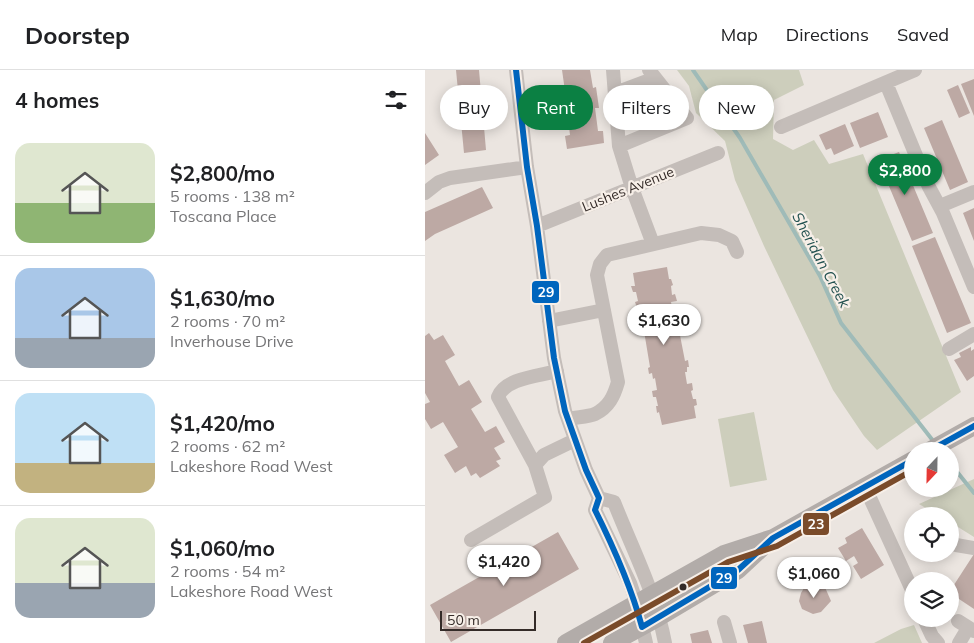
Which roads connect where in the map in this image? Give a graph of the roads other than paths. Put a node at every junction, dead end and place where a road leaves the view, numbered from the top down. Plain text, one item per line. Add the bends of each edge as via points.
1 (516, 70) edge
2 (613, 70) edge
3 (915, 70) edge
4 (652, 74) edge
5 (886, 83) junction
6 (614, 85) edge
7 (631, 85) edge
8 (661, 85) edge
9 (781, 127) dead end
10 (618, 130) edge
11 (658, 130) edge
12 (619, 146) junction
13 (718, 153) dead end
14 (527, 167) junction
15 (632, 188) junction
16 (974, 192) edge
17 (425, 193) edge
18 (940, 206) junction
19 (537, 226) junction
20 (653, 244) junction
21 (737, 252) dead end
22 (974, 287) edge
23 (604, 310) junction
24 (549, 321) junction
25 (974, 334) edge
26 (949, 349) dead end
27 (557, 371) junction
28 (568, 419) junction
29 (969, 429) edge
30 (575, 440) junction
31 (945, 442) edge
32 (535, 465) junction
33 (904, 465) edge
34 (865, 487) junction
35 (599, 498) junction
36 (773, 538) junction
37 (471, 540) dead end
38 (959, 546) edge
39 (974, 548) edge
40 (904, 572) edge
41 (644, 599) junction
42 (659, 617) junction
43 (724, 622) dead end
44 (928, 627) edge
45 (967, 627) edge
46 (644, 635) edge
47 (566, 643) edge
48 (612, 643) edge
49 (665, 643) edge
50 (729, 643) edge
51 (938, 643) edge
52 (959, 643) edge

1 - 14 street
2 - 6 street
3 - 5 street
4 - 7 street
4 - 8 street
5 - 9 street
5 - 18 street
10 - 12 street
11 - 12 street
12 - 15 street
13 - 15 street, Lushes Avenue
14 - 17 street via 450,178
14 - 19 street
15 - 19 street, Lushes Avenue
15 - 20 street
16 - 18 street
18 - 22 street
19 - 24 street
20 - 21 street via 701,233 719,235 732,241
20 - 23 street via 607,255 600,264 597,275
23 - 24 street
23 - 28 street via 618,382 614,396 595,414
24 - 27 street
25 - 26 street
27 - 28 street
27 - 32 street via 513,382 500,391 498,397
28 - 30 street
29 - 31 main road
30 - 32 street via 545,455
30 - 35 street
32 - 37 street via 545,496
33 - 34 main road
34 - 36 main road
34 - 40 street
35 - 41 street via 595,510 629,583
35 - 41 street via 614,502
36 - 41 main road via 724,554
36 - 42 main road via 738,570
38 - 39 street
41 - 42 street
41 - 46 street
41 - 47 main road
42 - 46 main road
42 - 49 street
43 - 50 street
44 - 51 street
45 - 52 street
46 - 48 main road

